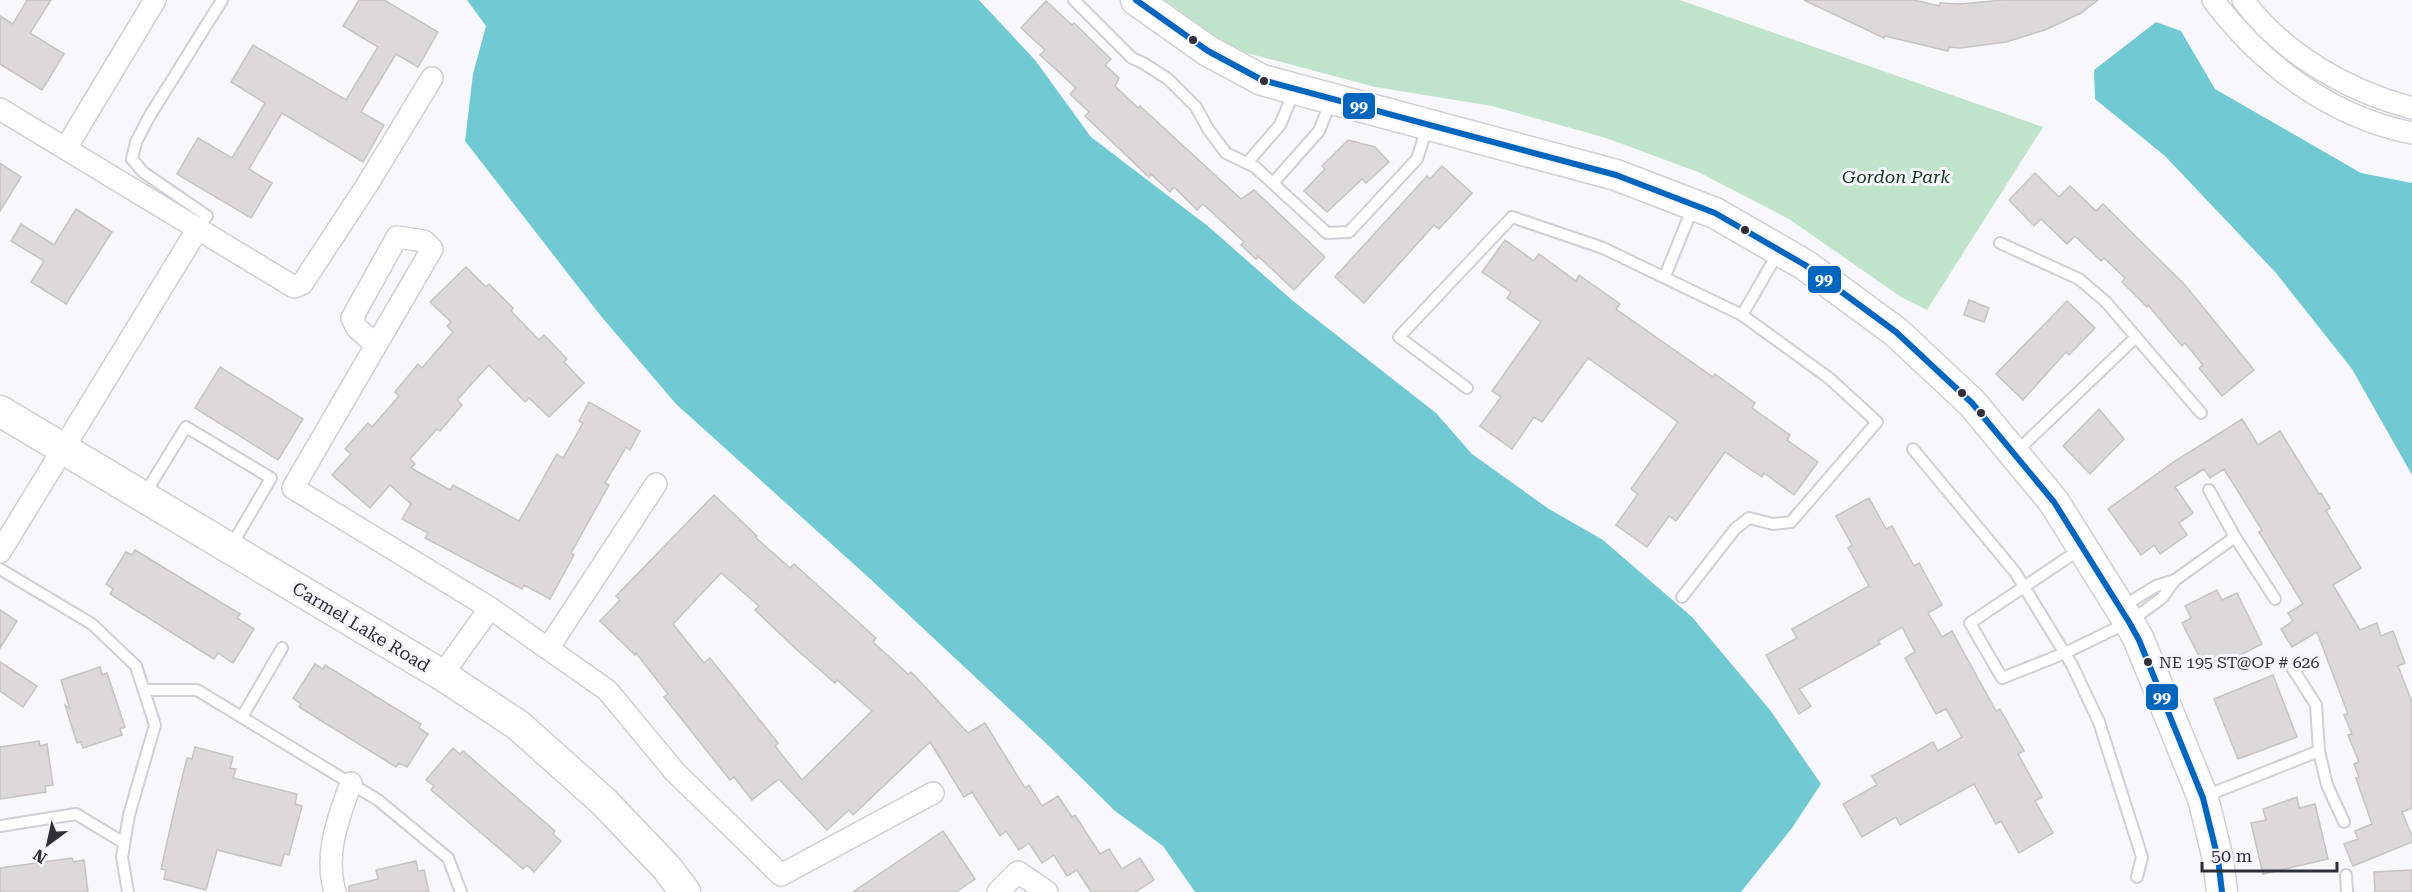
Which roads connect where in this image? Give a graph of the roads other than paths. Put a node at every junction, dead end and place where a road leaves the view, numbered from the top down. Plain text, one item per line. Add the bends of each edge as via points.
1 (155, 0) edge
2 (222, 0) edge
3 (1074, 0) edge
4 (1136, 0) edge
5 (2213, 0) edge
6 (2243, 0) edge
7 (432, 78) dead end
8 (1295, 89) junction
9 (1332, 100) junction
10 (2412, 108) edge
11 (0, 109) edge
12 (1428, 125) junction
13 (2412, 134) edge
14 (66, 148) junction
15 (1247, 163) junction
16 (1273, 183) junction
17 (1694, 205) junction
18 (197, 230) junction
19 (2000, 243) dead end
20 (1780, 250) junction
21 (1665, 276) junction
22 (1742, 315) junction
23 (2136, 336) junction
24 (376, 345) junction
25 (1467, 388) dead end
26 (0, 411) edge
27 (2201, 414) dead end
28 (63, 448) junction
29 (1913, 449) dead end
30 (2014, 454) junction
31 (656, 484) dead end
32 (2210, 490) dead end
33 (143, 496) junction
34 (2235, 537) junction
35 (230, 548) junction
36 (2083, 548) junction
37 (0, 552) edge
38 (0, 569) edge
39 (2175, 580) junction
40 (2024, 587) junction
41 (1682, 597) dead end
42 (2275, 598) dead end
43 (490, 608) junction
44 (2125, 615) junction
45 (282, 648) dead end
46 (549, 648) junction
47 (2065, 653) junction
48 (2293, 669) dead end
49 (442, 675) junction
50 (145, 690) junction
51 (242, 717) junction
52 (2319, 751) junction
53 (351, 783) junction
54 (933, 793) dead end
55 (2203, 798) junction
56 (2343, 822) dead end
57 (0, 826) edge
58 (124, 843) junction
59 (2346, 875) dead end
60 (2137, 877) dead end
61 (128, 892) edge
62 (335, 892) edge
63 (461, 892) edge
64 (684, 892) edge
65 (998, 892) edge
66 (1047, 892) edge
67 (2222, 892) edge
68 (2347, 892) edge

1 - 14 street
2 - 18 lane via 149,117 132,159 143,172 207,216
3 - 15 lane via 1132,58 1168,79 1196,107 1226,153
4 - 8 street via 1208,51 1262,80
5 - 13 street via 2236,31 2269,62 2312,93 2355,116
6 - 10 street via 2294,50 2336,78 2379,99
7 - 18 street via 303,284 294,287
8 - 9 street
8 - 15 lane via 1280,125
9 - 12 street
9 - 16 lane via 1319,131
11 - 14 street
12 - 16 lane via 1417,159 1349,232 1327,233
12 - 17 street via 1616,175
14 - 18 street
15 - 16 lane
17 - 20 street
17 - 21 lane
18 - 28 street
19 - 23 lane via 2079,279
20 - 22 lane
20 - 30 street via 1896,332 1971,403
21 - 22 lane
21 - 25 lane via 1603,248 1512,217 1399,337
22 - 41 lane via 1829,378 1878,422 1791,522 1773,524 1749,518 1735,529
23 - 27 lane
23 - 30 lane
24 - 24 street via 432,249 424,241 397,237 352,318
24 - 43 street via 293,488
26 - 28 street, Carmel Lake Road
28 - 33 street, Carmel Lake Road
28 - 37 street
29 - 40 lane
30 - 36 street via 2054,502
31 - 46 street
32 - 34 lane
33 - 35 street, Carmel Lake Road
33 - 35 lane via 186,426 271,478
34 - 39 lane
34 - 42 lane
35 - 49 street, Carmel Lake Road
36 - 40 lane
36 - 44 street
38 - 50 lane via 93,624 136,666
39 - 44 lane via 2156,586
39 - 44 lane via 2162,598
40 - 47 lane
40 - 47 lane via 1970,623 2002,678
43 - 46 street
43 - 49 street
44 - 47 lane
44 - 55 street via 2139,640
45 - 51 lane
46 - 54 street via 607,690 675,772 781,875
47 - 60 lane via 2099,722 2142,857
48 - 52 lane via 2316,705
49 - 64 street, Carmel Lake Road via 518,725 603,801 667,868
50 - 51 lane via 197,690
50 - 58 lane via 155,725
51 - 53 lane
52 - 55 lane
52 - 56 lane via 2327,785
53 - 62 street via 333,834 331,878
53 - 63 lane via 378,800 448,858
55 - 67 street
57 - 58 lane via 76,814
58 - 61 lane via 122,857
59 - 68 lane
65 - 66 street via 1018,872

